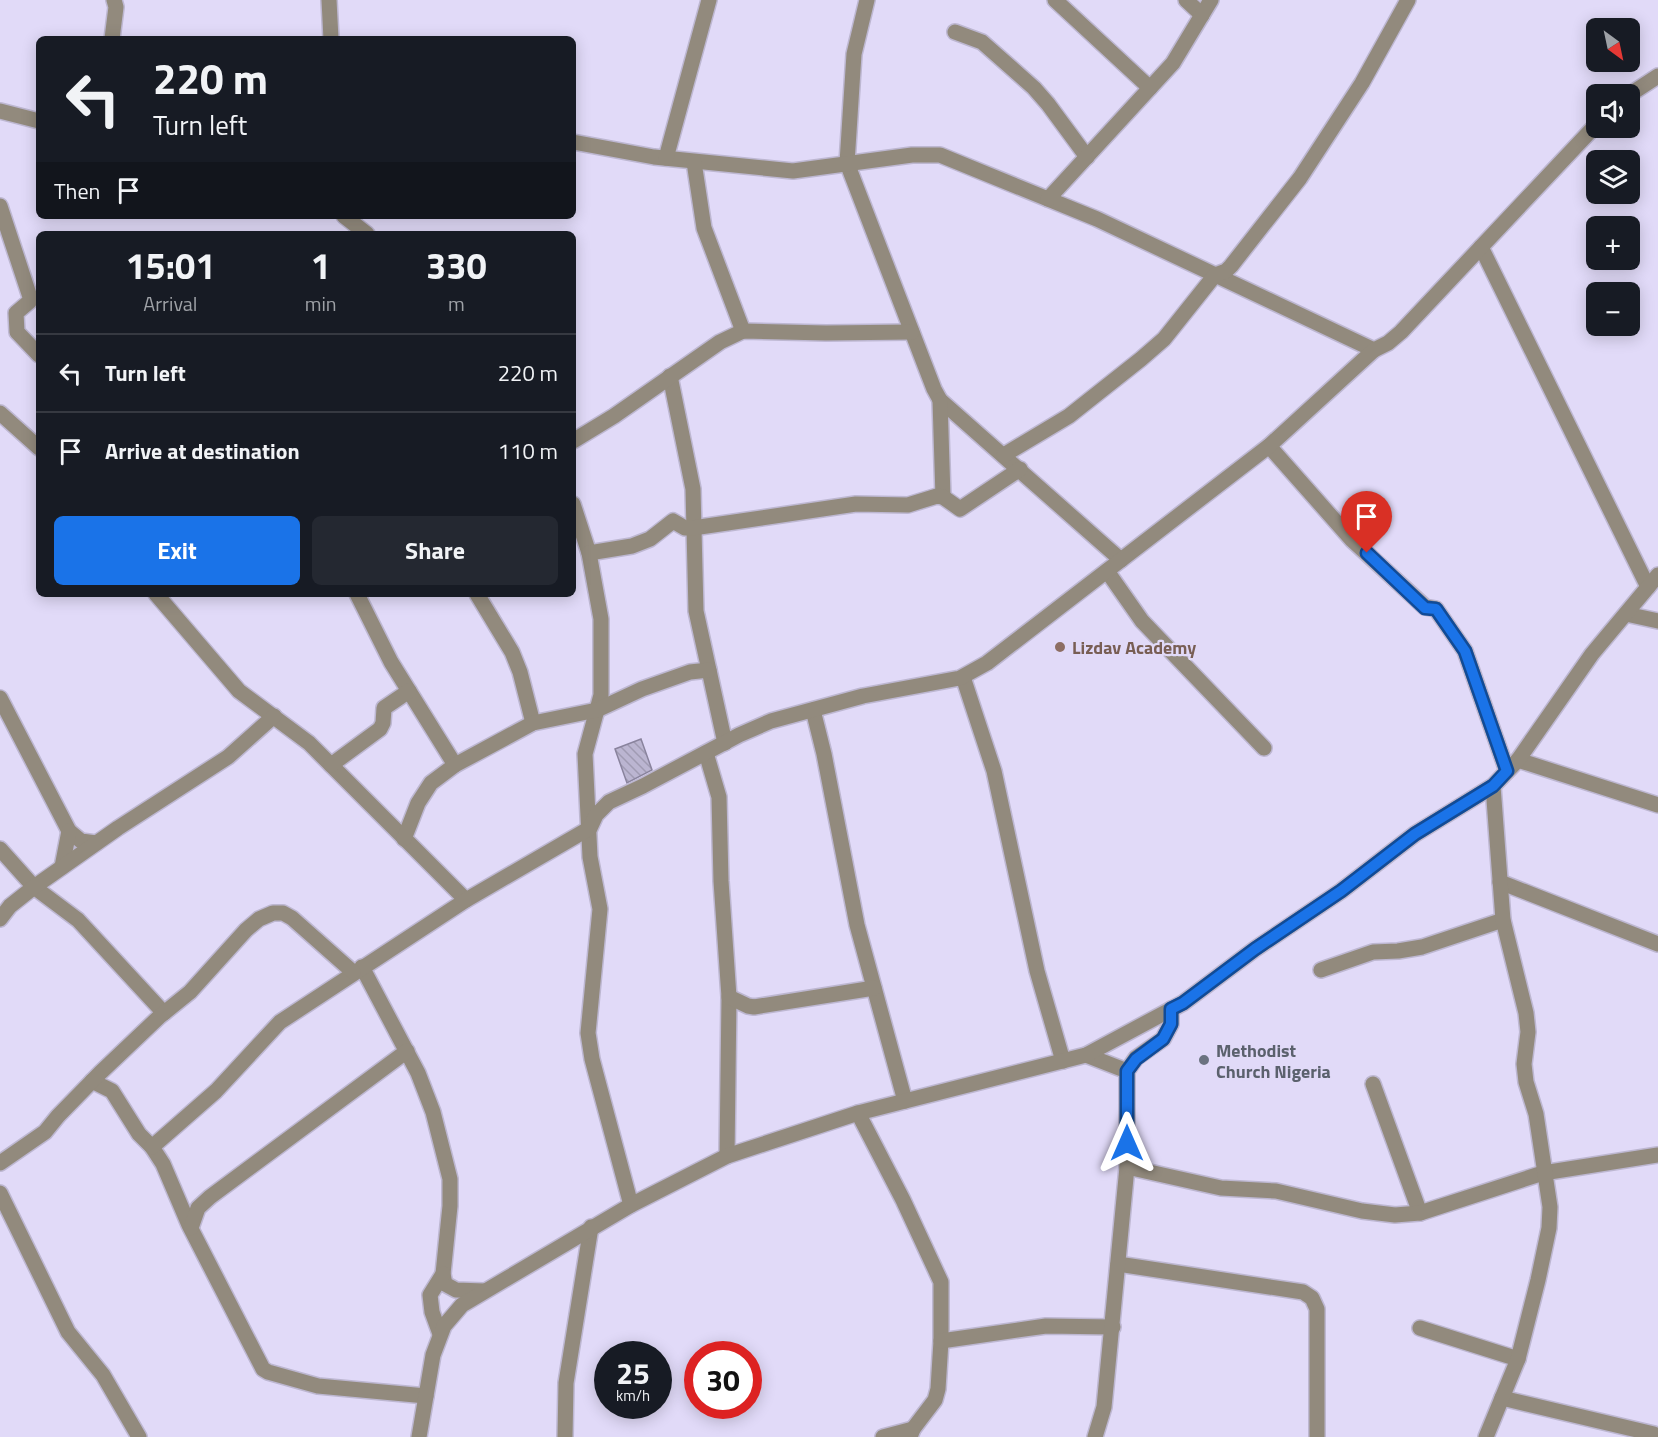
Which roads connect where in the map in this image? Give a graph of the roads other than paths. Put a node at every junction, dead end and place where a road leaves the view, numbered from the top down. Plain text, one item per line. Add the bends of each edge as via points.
1 (114, 0) edge
2 (329, 0) edge
3 (709, 0) edge
4 (867, 0) edge
5 (1055, 0) edge
6 (1185, 0) edge
7 (1211, 0) edge
8 (1408, 0) edge
9 (1202, 15) junction
10 (955, 32) dead end
11 (112, 36) edge
12 (331, 36) edge
13 (1658, 76) edge
14 (1150, 88) junction
15 (1640, 88) edge
16 (0, 111) edge
17 (36, 120) edge
18 (1586, 136) edge
19 (576, 143) edge
20 (1087, 157) junction
21 (666, 158) junction
22 (694, 162) junction
23 (847, 164) junction
24 (1048, 199) junction
25 (0, 206) edge
26 (1481, 247) junction
27 (1215, 275) junction
28 (743, 331) junction
29 (912, 332) junction
30 (1374, 350) junction
31 (36, 352) edge
32 (670, 376) junction
33 (940, 400) junction
34 (0, 414) edge
35 (576, 439) edge
36 (36, 445) edge
37 (1269, 446) junction
38 (1004, 455) junction
39 (1020, 469) junction
40 (943, 497) junction
41 (576, 513) edge
42 (693, 528) junction
43 (589, 553) junction
44 (1121, 560) junction
45 (1107, 571) junction
46 (1653, 581) edge
47 (159, 597) edge
48 (358, 597) edge
49 (479, 597) edge
50 (1626, 614) junction
51 (1658, 621) edge
52 (709, 670) junction
53 (963, 677) junction
54 (410, 692) junction
55 (0, 698) edge
56 (597, 710) junction
57 (813, 710) junction
58 (274, 716) junction
59 (533, 723) junction
60 (725, 743) junction
61 (1264, 748) dead end
62 (706, 753) junction
63 (331, 765) junction
64 (455, 765) junction
65 (1512, 765) junction
66 (1493, 786) junction
67 (1658, 805) edge
68 (590, 828) junction
69 (69, 831) junction
70 (404, 839) junction
71 (96, 843) junction
72 (0, 849) edge
73 (62, 867) junction
74 (1500, 882) junction
75 (34, 887) junction
76 (466, 900) junction
77 (0, 919) edge
78 (1503, 920) junction
79 (1658, 944) edge
80 (358, 970) junction
81 (1321, 970) dead end
82 (874, 988) junction
83 (729, 997) junction
84 (1171, 1009) junction
85 (164, 1013) junction
86 (407, 1052) junction
87 (1086, 1055) junction
88 (1064, 1061) junction
89 (109, 1064) junction
90 (1127, 1071) junction
91 (92, 1081) junction
92 (1373, 1084) dead end
93 (112, 1091) junction
94 (905, 1101) junction
95 (858, 1113) junction
96 (152, 1147) junction
97 (1658, 1155) edge
98 (727, 1156) junction
99 (0, 1163) edge
100 (1127, 1167) junction
101 (1544, 1173) junction
102 (0, 1193) edge
103 (631, 1205) junction
104 (1420, 1212) junction
105 (591, 1227) junction
106 (191, 1228) junction
107 (1119, 1263) junction
108 (443, 1274) junction
109 (484, 1291) junction
110 (1113, 1326) junction
111 (1420, 1328) dead end
112 (440, 1334) junction
113 (941, 1341) junction
114 (1518, 1359) junction
115 (426, 1396) junction
116 (1502, 1398) junction
117 (911, 1433) edge
118 (139, 1437) edge
119 (419, 1437) edge
120 (564, 1437) edge
121 (883, 1437) edge
122 (1095, 1437) edge
123 (1317, 1437) edge
124 (1486, 1437) edge
125 (1658, 1437) edge

1 - 11 street
2 - 12 street
3 - 21 street
4 - 23 street via 854,54
5 - 14 street
6 - 9 street
7 - 9 street
8 - 27 street via 1362,83 1300,178 1231,266
9 - 14 street via 1173,63
10 - 20 street via 982,42 1034,88
13 - 15 street
14 - 20 street
16 - 17 street
18 - 26 street
19 - 21 street
20 - 24 street
21 - 22 street
22 - 23 street via 793,171
22 - 28 street via 704,228
23 - 24 street via 940,154
23 - 29 street
24 - 27 street
25 - 31 street via 30,297 27,306 16,313 17,332
26 - 30 street via 1401,332
26 - 46 street
27 - 30 street
27 - 38 street via 1164,339 1141,359 1069,416
28 - 29 street
28 - 32 street via 732,334
29 - 33 street
30 - 37 street
32 - 35 street
32 - 42 street via 693,489
33 - 38 street
33 - 40 street
34 - 36 street
37 - 44 street
37 - 65 street via 1352,540 1425,608 1436,609 1465,651
38 - 39 street
39 - 40 street via 960,509
39 - 44 street
40 - 42 street via 908,505 856,504
41 - 43 street
42 - 43 street via 673,521 650,539 632,546
42 - 52 street via 696,610
43 - 56 street via 601,619 601,695
44 - 45 street
45 - 53 street
45 - 61 street via 1142,621
46 - 50 street
47 - 58 street via 239,691
48 - 54 street
49 - 59 street via 512,652
50 - 51 street
50 - 65 street via 1592,654
52 - 56 street via 690,672 642,689
52 - 60 street
53 - 57 street via 862,696
53 - 88 street via 994,771 1037,970
54 - 63 street via 384,708 380,729
54 - 64 street
55 - 69 street
56 - 59 street
56 - 68 street via 585,754
57 - 60 street via 771,721
57 - 82 street via 857,925
58 - 63 street
58 - 71 street via 228,757
59 - 64 street
60 - 62 street
62 - 68 street via 609,802
62 - 83 street via 719,797
63 - 70 street
64 - 70 street via 431,783 418,803
65 - 66 street
65 - 67 street
66 - 74 street
66 - 84 street via 1415,834 1341,891
68 - 76 street
68 - 103 street via 600,909 588,1033
69 - 71 street via 81,841
69 - 73 street
70 - 76 street
71 - 73 street
72 - 75 street
73 - 75 street
74 - 78 street
74 - 79 street
75 - 77 street
75 - 85 street via 78,920
76 - 80 street
78 - 81 street via 1422,946 1373,952
78 - 101 street via 1526,1013 1526,1082 1536,1114
80 - 85 street via 292,918 273,913 246,930 190,992
80 - 86 street
80 - 96 street via 280,1022 216,1091
82 - 83 street via 754,1007
82 - 94 street
83 - 98 street
84 - 87 street
84 - 90 street via 1171,1024 1163,1039
85 - 89 street
86 - 106 street via 210,1197 198,1208
86 - 108 street via 433,1113 450,1179
87 - 88 street
87 - 90 street
88 - 94 street
89 - 91 street
89 - 93 street
90 - 100 street
91 - 93 street
91 - 99 street via 45,1132
92 - 104 street
93 - 96 street via 139,1134
94 - 95 street
95 - 98 street
95 - 113 street via 941,1282
96 - 106 street
97 - 101 street
98 - 103 street
100 - 104 street via 1221,1188 1275,1191 1362,1211 1395,1215
100 - 107 street
101 - 104 street
101 - 114 street via 1549,1228
102 - 118 street via 68,1332 103,1375
103 - 105 street
105 - 109 street
105 - 120 street via 566,1383
106 - 115 street via 259,1364 268,1372 318,1386
107 - 110 street
107 - 123 street via 1303,1292 1312,1298 1317,1308
108 - 109 street via 445,1284 456,1290
108 - 112 street via 430,1295
109 - 112 street via 462,1305
110 - 113 street via 1046,1326
110 - 122 street via 1104,1407
111 - 114 street
112 - 115 street
113 - 117 street via 935,1400
114 - 116 street
115 - 119 street
116 - 124 street
116 - 125 street
117 - 121 street

